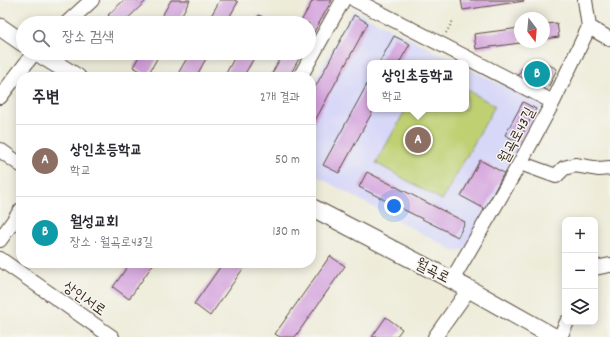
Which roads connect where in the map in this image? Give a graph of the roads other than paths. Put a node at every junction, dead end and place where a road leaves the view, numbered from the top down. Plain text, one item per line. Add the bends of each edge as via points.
1 (92, 0) edge
2 (343, 0) edge
3 (355, 0) edge
4 (585, 0) edge
5 (75, 16) edge
6 (0, 27) edge
7 (588, 27) junction
8 (16, 38) edge
9 (610, 39) edge
10 (316, 48) edge
11 (29, 60) edge
12 (49, 60) edge
13 (309, 60) edge
14 (19, 72) edge
15 (69, 72) edge
16 (303, 72) edge
17 (16, 76) edge
18 (0, 97) edge
19 (553, 102) junction
20 (0, 150) edge
21 (16, 161) edge
22 (520, 163) junction
23 (610, 168) edge
24 (316, 210) edge
25 (16, 217) edge
26 (0, 240) edge
27 (0, 258) edge
28 (610, 265) edge
29 (598, 267) edge
30 (452, 280) junction
31 (469, 288) junction
32 (566, 325) edge
33 (112, 337) edge
34 (435, 337) edge
35 (554, 337) edge
36 (560, 337) edge

1 - 5 street
2 - 10 street
3 - 19 street
4 - 7 street
6 - 8 main road
7 - 9 street
7 - 19 street, 월곡로43길
11 - 14 street
12 - 15 main road
13 - 16 street
17 - 18 street
19 - 22 street, 월곡로43길
20 - 21 street
22 - 23 street via 556,176 564,168 575,165
22 - 30 street, 월곡로43길
24 - 30 main road, 월곡로
25 - 26 street
27 - 33 street, 상인서로
28 - 29 street
30 - 31 main road, 월곡로
31 - 34 street
31 - 35 main road, 월곡로
32 - 36 street

